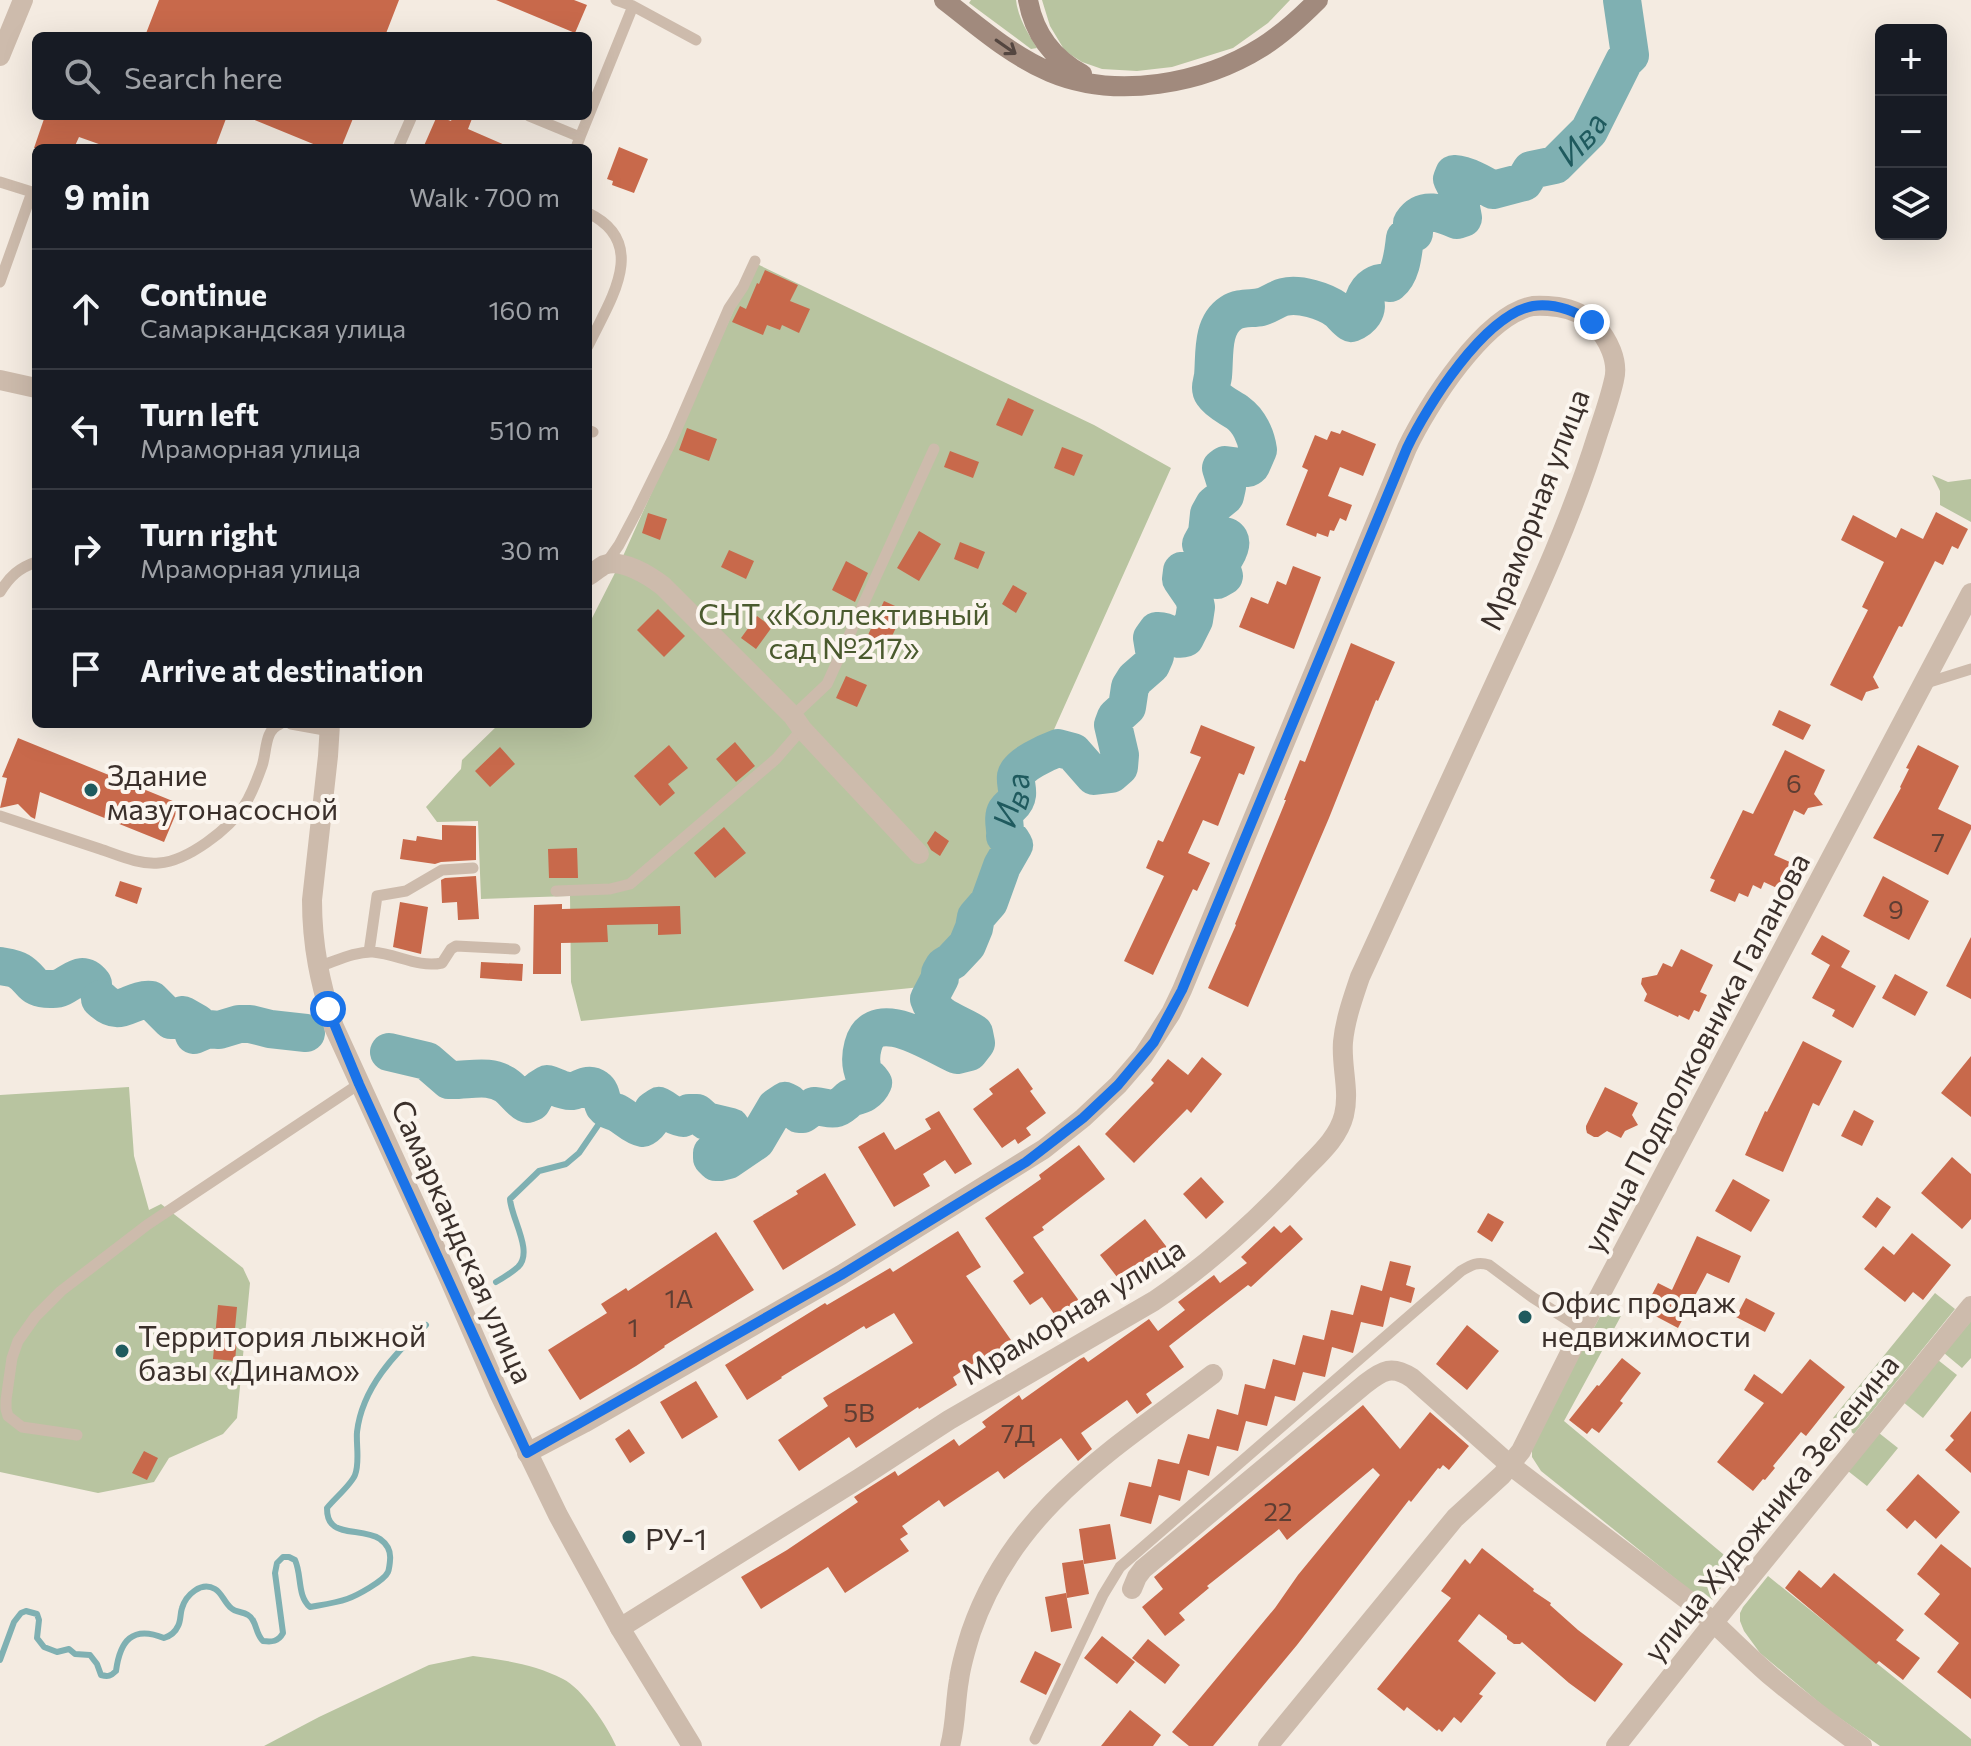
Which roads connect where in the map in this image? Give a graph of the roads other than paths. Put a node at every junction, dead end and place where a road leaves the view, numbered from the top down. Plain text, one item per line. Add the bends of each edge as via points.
1 (23, 0) edge
2 (616, 0) edge
3 (944, 0) edge
4 (1028, 0) edge
5 (1318, 0) edge
6 (633, 6) junction
7 (696, 40) dead end
8 (0, 56) edge
9 (1116, 86) junction
10 (592, 108) edge
11 (410, 120) edge
12 (536, 120) edge
13 (587, 120) edge
14 (578, 143) edge
15 (400, 144) edge
16 (0, 182) edge
17 (32, 191) edge
18 (32, 197) edge
19 (592, 215) edge
20 (755, 261) dead end
21 (0, 282) edge
22 (592, 338) edge
23 (0, 380) edge
24 (32, 387) edge
25 (934, 449) dead end
26 (32, 564) edge
27 (596, 571) edge
28 (0, 592) edge
29 (1971, 593) edge
30 (1971, 669) edge
31 (1923, 684) junction
32 (798, 722) junction
33 (273, 728) edge
34 (330, 728) edge
35 (0, 816) edge
36 (919, 854) dead end
37 (473, 868) dead end
38 (556, 891) dead end
39 (515, 949) dead end
40 (369, 952) junction
41 (317, 967) junction
42 (359, 1084) junction
43 (1971, 1306) edge
44 (1582, 1329) junction
45 (1213, 1374) dead end
46 (77, 1435) dead end
47 (527, 1453) junction
48 (1510, 1465) junction
49 (1132, 1589) dead end
50 (1714, 1622) junction
51 (620, 1628) junction
52 (1035, 1739) dead end
53 (692, 1746) edge
54 (950, 1746) edge
55 (1268, 1746) edge
56 (1616, 1746) edge
57 (1862, 1746) edge

1 - 8 street
2 - 6 lane
3 -> 9 main road via 1033,64 1071,79
4 - 9 main road via 1035,28 1059,59
5 - 9 main road via 1262,48 1229,64 1164,84
6 - 7 lane
6 - 10 lane
11 - 15 lane
12 - 14 lane
13 - 14 lane
16 - 17 lane
18 - 21 lane
19 - 22 lane via 614,232 622,256 615,289
20 - 27 lane via 637,511 619,545
23 - 24 street
25 - 32 lane via 827,684
26 - 28 lane via 12,574
27 - 32 street via 619,565 663,586
29 - 31 street, улица Подполковника Галанова
30 - 31 lane
31 - 44 street, улица Подполковника Галанова
32 - 36 street
32 - 38 lane via 776,759 630,884
33 - 35 lane via 242,810 179,858 160,863 136,860
34 - 41 street, Самаркандская улица via 312,900
37 - 40 lane via 442,870 406,891 377,896
39 - 40 lane via 456,946 437,965
40 - 41 lane
41 - 42 street, Самаркандская улица via 334,1027
42 - 46 lane via 147,1225 35,1317 12,1358 8,1416 22,1427
42 - 47 street, Самаркандская улица
43 - 50 street, улица Художника Зеленина
44 - 48 street, улица Подполковника Галанова
44 - 52 lane via 1489,1265 1475,1263 1461,1271 1120,1567
45 - 54 street via 1082,1474 1014,1546 971,1632
47 - 51 street, Самаркандская улица
47 - 51 street, Мраморная улица via 841,1275 1026,1162 1118,1085 1154,1042 1182,990 1427,409 1467,356 1513,315 1533,306 1561,307 1592,322 1616,366 1590,460 1546,572 1360,977 1343,1042 1346,1101 1334,1138 1264,1213 1183,1282 949,1420
48 - 49 street via 1412,1378 1388,1370 1143,1569
48 - 50 street
48 - 55 street, улица Подполковника Галанова via 1455,1518
50 - 56 street, улица Художника Зеленина
50 - 57 street via 1782,1685
51 - 53 street, Самаркандская улица

